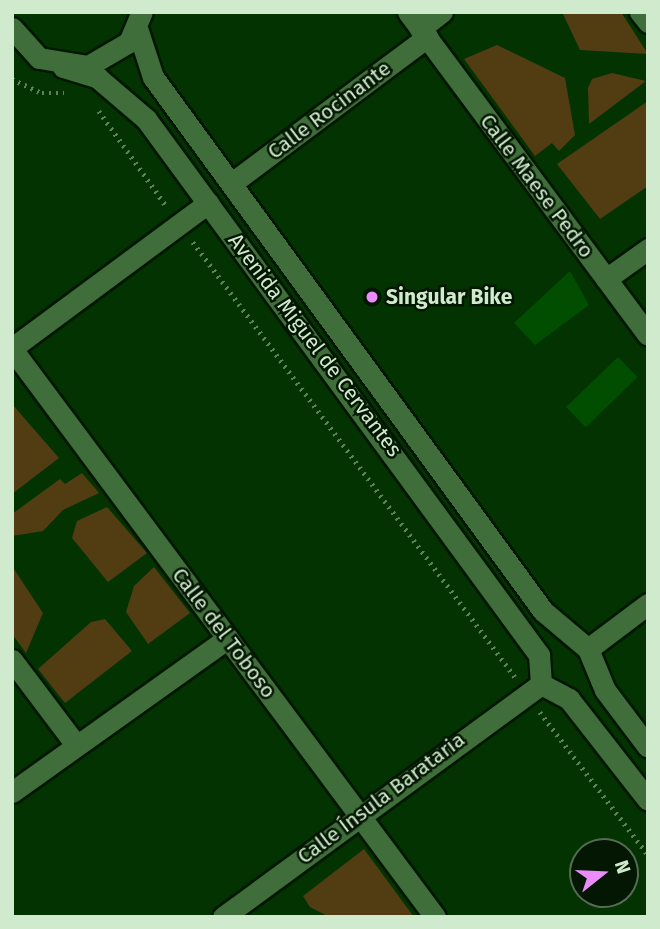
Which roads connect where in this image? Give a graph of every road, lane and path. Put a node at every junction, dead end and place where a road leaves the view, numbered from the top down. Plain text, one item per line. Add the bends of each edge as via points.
1 (442, 12) edge
2 (640, 12) edge
3 (140, 20) edge
4 (648, 22) edge
5 (418, 26) edge
6 (15, 41) edge
7 (63, 67) junction
8 (12, 79) edge
9 (73, 94) dead end
10 (95, 105) dead end
11 (232, 183) junction
12 (208, 203) junction
13 (180, 224) junction
14 (648, 249) edge
15 (606, 279) junction
16 (648, 335) edge
17 (12, 349) edge
18 (648, 604) edge
19 (567, 635) junction
20 (228, 638) junction
21 (539, 655) junction
22 (592, 659) junction
23 (12, 660) edge
24 (533, 688) junction
25 (569, 699) junction
26 (76, 745) junction
27 (648, 747) edge
28 (12, 792) edge
29 (648, 800) edge
30 (358, 814) junction
31 (648, 855) edge
32 (223, 917) edge
33 (435, 917) edge

1 - 5 street, Calle Rocinante
2 - 4 street
3 - 7 street via 106,60
3 - 11 street, Avenida Miguel de Cervantes via 153,76
5 - 11 street, Calle Rocinante
5 - 15 street, Calle Maese Pedro
6 - 7 street, Avenida Miguel de Cervantes
7 - 12 street, Avenida Miguel de Cervantes via 98,78 122,94
8 - 9 path via 42,93
10 - 13 path
11 - 19 street, Avenida Miguel de Cervantes
12 - 13 street
12 - 21 street, Avenida Miguel de Cervantes
13 - 17 street
13 - 24 path
14 - 15 street
15 - 16 street, Calle Maese Pedro
17 - 20 street, Calle del Toboso
18 - 22 street
19 - 21 street
19 - 22 street, Avenida Miguel de Cervantes
20 - 26 street
20 - 30 street, Calle del Toboso
21 - 24 street
22 - 25 street via 591,683
22 - 27 street, Avenida Miguel de Cervantes
23 - 26 street
24 - 25 street
24 - 30 street, Calle Ínsula Barataria
24 - 31 path
25 - 29 street
26 - 28 street
30 - 32 street, Calle Ínsula Barataria
30 - 33 street, Calle del Toboso

